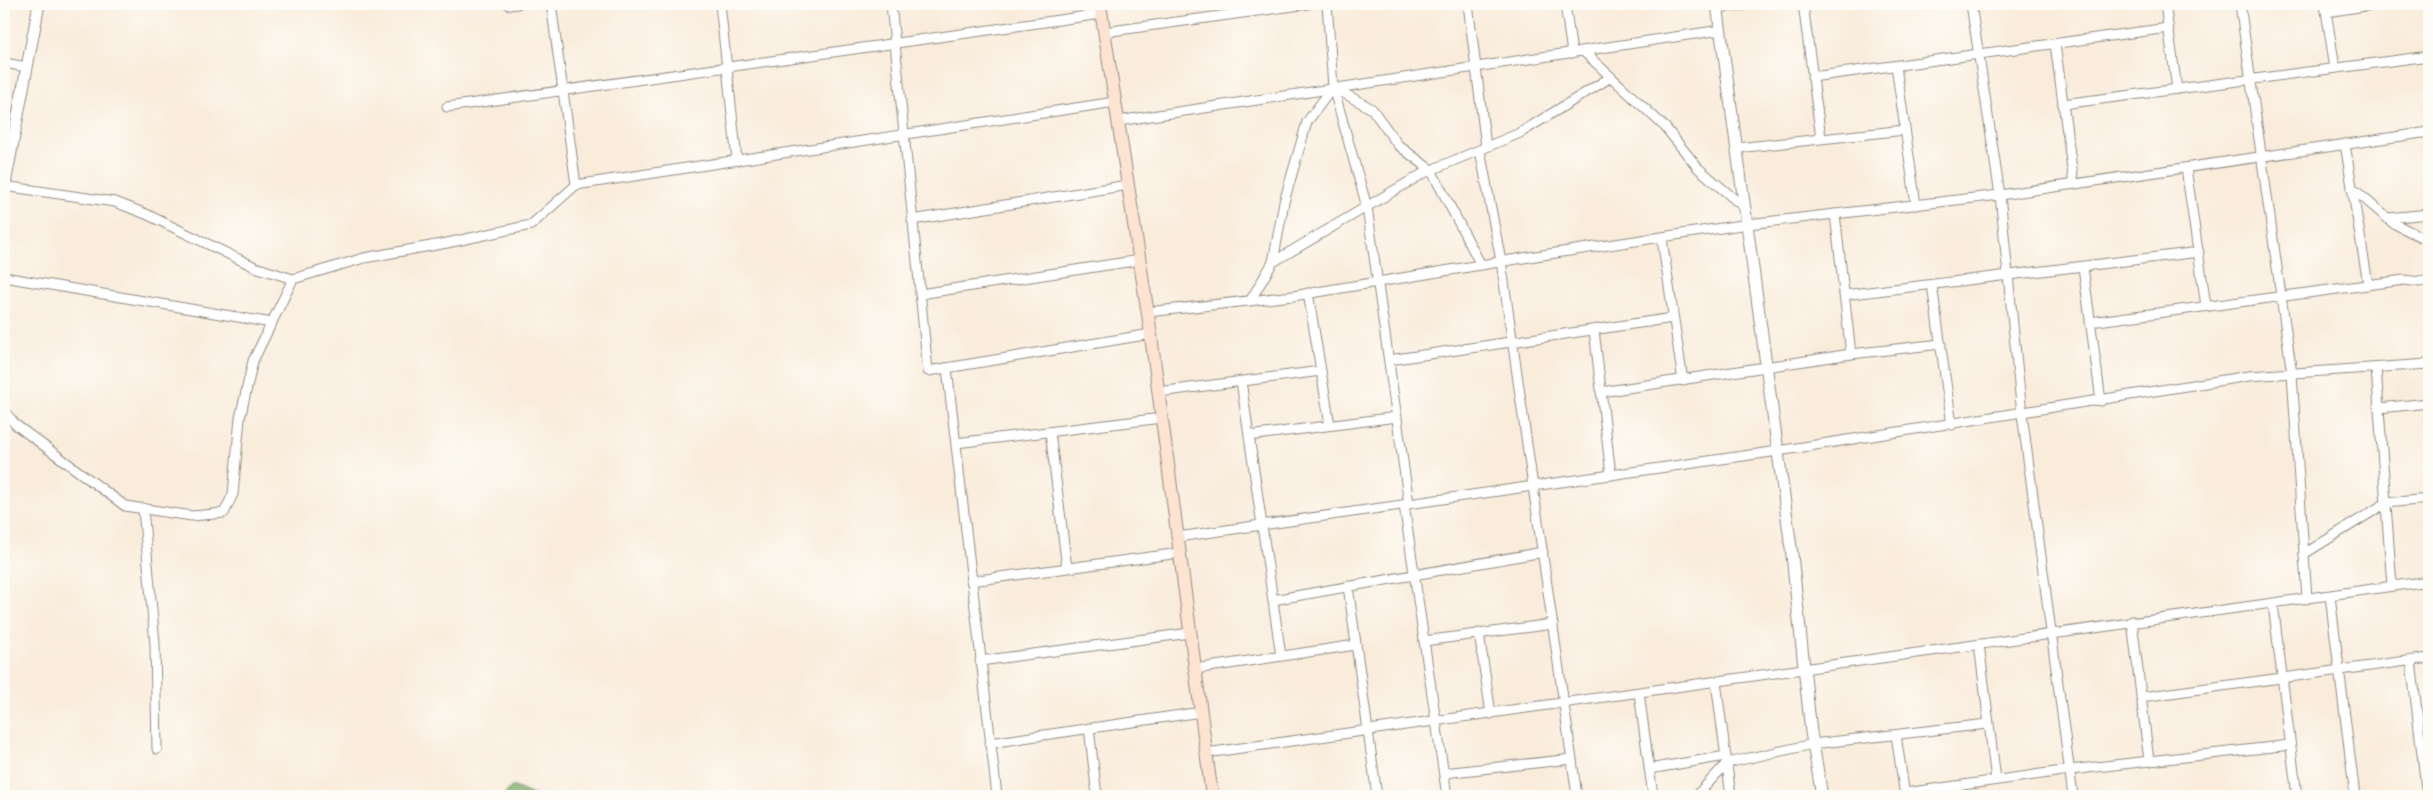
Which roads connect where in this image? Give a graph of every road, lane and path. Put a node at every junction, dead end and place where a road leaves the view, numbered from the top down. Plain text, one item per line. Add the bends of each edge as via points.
1 (39, 4) edge
2 (551, 4) edge
3 (720, 4) edge
4 (890, 4) edge
5 (1308, 4) edge
6 (1327, 4) edge
7 (1468, 4) edge
8 (1565, 4) edge
9 (1750, 4) edge
10 (1802, 4) edge
11 (1970, 4) edge
12 (2164, 4) edge
13 (2240, 4) edge
14 (2379, 4) edge
15 (1717, 6) edge
16 (2325, 8) edge
17 (1101, 9) edge
18 (2168, 28) junction
19 (1721, 30) junction
20 (1104, 32) junction
21 (894, 43) junction
22 (2055, 44) junction
23 (1583, 51) junction
24 (1572, 53) junction
25 (1978, 55) junction
26 (2429, 56) edge
27 (4, 63) edge
28 (1896, 66) junction
29 (27, 67) junction
30 (727, 67) junction
31 (1477, 68) junction
32 (2335, 68) junction
33 (1611, 77) junction
34 (1812, 77) junction
35 (2251, 80) junction
36 (1333, 87) junction
37 (2177, 89) junction
38 (563, 90) junction
39 (1115, 102) junction
40 (2063, 104) junction
41 (447, 107) dead end
42 (1118, 120) junction
43 (1905, 130) junction
44 (2429, 132) edge
45 (904, 134) junction
46 (1821, 138) junction
47 (2345, 144) junction
48 (1483, 148) junction
49 (1737, 148) junction
50 (2262, 156) junction
51 (737, 160) junction
52 (2186, 168) junction
53 (1431, 170) junction
54 (6, 171) edge
55 (2074, 184) junction
56 (576, 185) junction
57 (1128, 185) junction
58 (4, 187) edge
59 (2352, 188) junction
60 (2000, 195) junction
61 (1916, 205) junction
62 (1367, 207) junction
63 (1746, 209) junction
64 (1835, 214) junction
65 (2429, 214) edge
66 (2388, 218) junction
67 (912, 220) junction
68 (1748, 224) junction
69 (1662, 239) junction
70 (2429, 240) edge
71 (2199, 252) junction
72 (1140, 260) junction
73 (1501, 261) junction
74 (1273, 262) junction
75 (1481, 265) junction
76 (2083, 267) junction
77 (2008, 276) junction
78 (4, 277) edge
79 (293, 279) junction
80 (2429, 280) edge
81 (1378, 282) junction
82 (2368, 284) junction
83 (1932, 285) junction
84 (920, 294) junction
85 (1308, 294) junction
86 (1844, 295) junction
87 (2281, 296) junction
88 (1250, 301) junction
89 (2206, 306) junction
90 (1148, 312) junction
91 (1674, 318) junction
92 (272, 322) junction
93 (2090, 322) junction
94 (1594, 330) junction
95 (1151, 334) junction
96 (1513, 342) junction
97 (1941, 344) junction
98 (1851, 354) junction
99 (1389, 360) junction
100 (2429, 364) edge
101 (947, 368) junction
102 (1767, 368) junction
103 (2376, 368) junction
104 (1321, 371) junction
105 (2292, 374) junction
106 (1242, 381) junction
107 (1683, 381) junction
108 (1159, 392) junction
109 (1601, 392) junction
110 (2101, 401) junction
111 (2429, 403) edge
112 (2379, 408) junction
113 (4, 411) edge
114 (2022, 414) junction
115 (1397, 417) junction
116 (1162, 418) junction
117 (1952, 425) junction
118 (1330, 426) junction
119 (1050, 432) junction
120 (1249, 436) junction
121 (956, 443) junction
122 (1778, 451) junction
123 (1611, 475) junction
124 (1534, 486) junction
125 (2429, 498) edge
126 (2386, 503) junction
127 (1407, 504) junction
128 (143, 508) junction
129 (1262, 525) junction
130 (1178, 537) junction
131 (1543, 552) junction
132 (1180, 553) junction
133 (2304, 554) junction
134 (1067, 568) junction
135 (1414, 575) junction
136 (2429, 580) edge
137 (971, 581) junction
138 (1348, 586) junction
139 (2392, 586) junction
140 (2330, 596) junction
141 (2307, 599) junction
142 (1273, 600) junction
143 (2273, 604) junction
144 (2132, 621) junction
145 (1553, 624) junction
146 (1479, 633) junction
147 (2051, 633) junction
148 (1190, 634) junction
149 (1424, 641) junction
150 (1979, 644) junction
151 (1356, 645) junction
152 (1282, 656) junction
153 (2429, 658) edge
154 (980, 661) junction
155 (2411, 661) junction
156 (1195, 669) junction
157 (1804, 670) junction
158 (2340, 670) junction
159 (2282, 678) junction
160 (1716, 682) junction
161 (1639, 693) junction
162 (2141, 697) junction
163 (1564, 704) junction
164 (1201, 712) junction
165 (1491, 714) junction
166 (1436, 721) junction
167 (1987, 724) junction
168 (1089, 728) junction
169 (1368, 730) junction
170 (1896, 735) junction
171 (990, 743) junction
172 (1813, 744) junction
173 (2290, 745) junction
174 (157, 749) dead end
175 (1206, 753) junction
176 (1572, 759) junction
177 (1726, 760) junction
178 (2149, 761) junction
179 (1650, 769) junction
180 (2070, 770) junction
181 (1444, 772) junction
182 (1996, 780) junction
183 (1905, 795) edge
184 (997, 796) edge
185 (1097, 796) edge
186 (1212, 796) edge
187 (1377, 796) edge
188 (1445, 796) edge
189 (1577, 796) edge
190 (1653, 796) edge
191 (1696, 796) edge
192 (1731, 796) edge
193 (1822, 796) edge
194 (2073, 796) edge
195 (2297, 796) edge
196 (2355, 796) edge
197 (2426, 796) edge

1 - 29 street
2 - 38 street
3 - 30 street
4 - 21 street
5 - 20 street
6 - 36 street
7 - 31 street
8 - 24 street
9 - 15 street
10 - 34 street
11 - 25 street
12 - 18 street
13 - 35 street
14 - 16 street
15 - 19 street
16 - 32 street
17 - 20 main road
17 - 21 street
18 - 22 street
18 - 37 street
19 - 23 street
19 - 49 street
20 - 39 main road
21 - 30 street
21 - 45 street
22 - 25 street
22 - 40 street
23 - 24 street
23 - 33 street
24 - 31 street
25 - 28 street
25 - 60 street
26 - 32 street
27 - 29 street
28 - 34 street
28 - 43 street
29 - 54 street
30 - 38 street
30 - 51 street
31 - 36 street
31 - 48 street
32 - 35 street
33 - 48 street via 1520,133
33 - 63 street via 1665,127 1698,168
34 - 46 street
35 - 37 street
35 - 50 street
36 - 42 street
36 - 53 street via 1372,109 1398,145
36 - 62 street
36 - 74 street via 1307,122 1284,202
37 - 40 street
38 - 41 street
38 - 56 street
39 - 42 main road
39 - 45 street
40 - 55 street
42 - 57 main road
43 - 46 street
43 - 61 street
44 - 47 street
45 - 51 street
45 - 67 street
46 - 49 street
47 - 50 street
47 - 59 street
48 - 53 street
48 - 73 street
49 - 63 street
50 - 52 street
50 - 87 street
51 - 56 street
52 - 55 street
52 - 71 street
53 - 62 street
53 - 75 street
54 - 58 street
55 - 60 street
56 - 79 street via 531,225 364,258
57 - 67 street
57 - 72 main road
58 - 79 street via 115,202 255,267
59 - 66 street
59 - 82 street
60 - 61 street
60 - 77 street
61 - 64 street
62 - 74 street
62 - 81 street
63 - 68 street
64 - 68 street
64 - 86 street
65 - 66 street
66 - 70 street
67 - 84 street
68 - 69 street
68 - 102 street
69 - 73 street
69 - 91 street
71 - 76 street
71 - 89 street
72 - 84 street
72 - 90 main road
73 - 75 street
73 - 96 street
74 - 88 street
75 - 81 street
76 - 77 street
76 - 93 street
77 - 83 street
77 - 114 street
78 - 92 street
79 - 92 street
80 - 82 street
81 - 85 street
81 - 99 street
82 - 87 street
83 - 86 street
83 - 97 street
84 - 101 street via 928,371
85 - 88 street
85 - 104 street
86 - 98 street
87 - 89 street
87 - 105 street
88 - 90 street
89 - 93 street
90 - 95 main road
91 - 94 street
91 - 107 street
92 - 128 street via 253,361 240,418 233,494 224,513 192,516
93 - 110 street
94 - 96 street
94 - 109 street
95 - 101 street
95 - 108 main road
96 - 99 street
96 - 124 street
97 - 98 street
97 - 117 street
98 - 102 street
99 - 115 street
100 - 103 street
101 - 121 street
102 - 107 street
102 - 122 street
103 - 105 street
103 - 112 street
104 - 106 street
104 - 118 street
105 - 110 street via 2249,376
105 - 133 street
106 - 108 street
106 - 120 street
107 - 109 street
108 - 116 main road
109 - 123 street
110 - 114 street
111 - 112 street
112 - 126 street
113 - 128 street via 16,425 125,506
114 - 117 street
114 - 147 street
115 - 118 street
115 - 127 street
116 - 119 street
116 - 130 main road
117 - 122 street
118 - 120 street
119 - 121 street
119 - 134 street
120 - 129 street
121 - 137 street
122 - 123 street
122 - 157 street
123 - 124 street
124 - 127 street
124 - 131 street
125 - 126 street
126 - 133 street
126 - 139 street
127 - 129 street
127 - 135 street
128 - 174 street via 155,644
129 - 130 street
129 - 142 street
130 - 132 main road
131 - 135 street
131 - 145 street
132 - 134 street
132 - 148 main road
133 - 141 street
134 - 137 street
135 - 138 street
135 - 149 street
136 - 139 street
137 - 154 street
138 - 142 street
138 - 151 street
139 - 140 street
140 - 141 street
140 - 158 street
141 - 143 street
142 - 152 street
143 - 144 street
143 - 159 street
144 - 147 street
144 - 162 street
145 - 146 street
145 - 163 street
146 - 149 street
146 - 165 street
147 - 150 street
147 - 180 street
148 - 154 street
148 - 156 main road
149 - 166 street
150 - 157 street
150 - 167 street
151 - 152 street
151 - 169 street
152 - 156 street
153 - 155 street
154 - 171 street
155 - 158 street
155 - 197 street
156 - 164 main road
157 - 160 street
157 - 172 street
158 - 159 street
158 - 196 street
159 - 162 street
159 - 173 street
160 - 161 street
160 - 177 street
161 - 163 street
161 - 179 street
162 - 178 street
163 - 165 street
163 - 176 street
164 - 168 street
164 - 175 main road
165 - 166 street
166 - 169 street
166 - 181 street
167 - 170 street
167 - 182 street
168 - 171 street
168 - 185 street
169 - 175 street
169 - 187 street
170 - 172 street
170 - 183 street
171 - 184 street
172 - 177 street
172 - 193 street
173 - 178 street
173 - 195 street
175 - 186 main road
176 - 181 street
176 - 189 street
177 - 179 street
177 - 191 street
177 - 192 street
178 - 180 street
179 - 190 street
180 - 182 street
180 - 194 street
181 - 188 street
182 - 183 street

